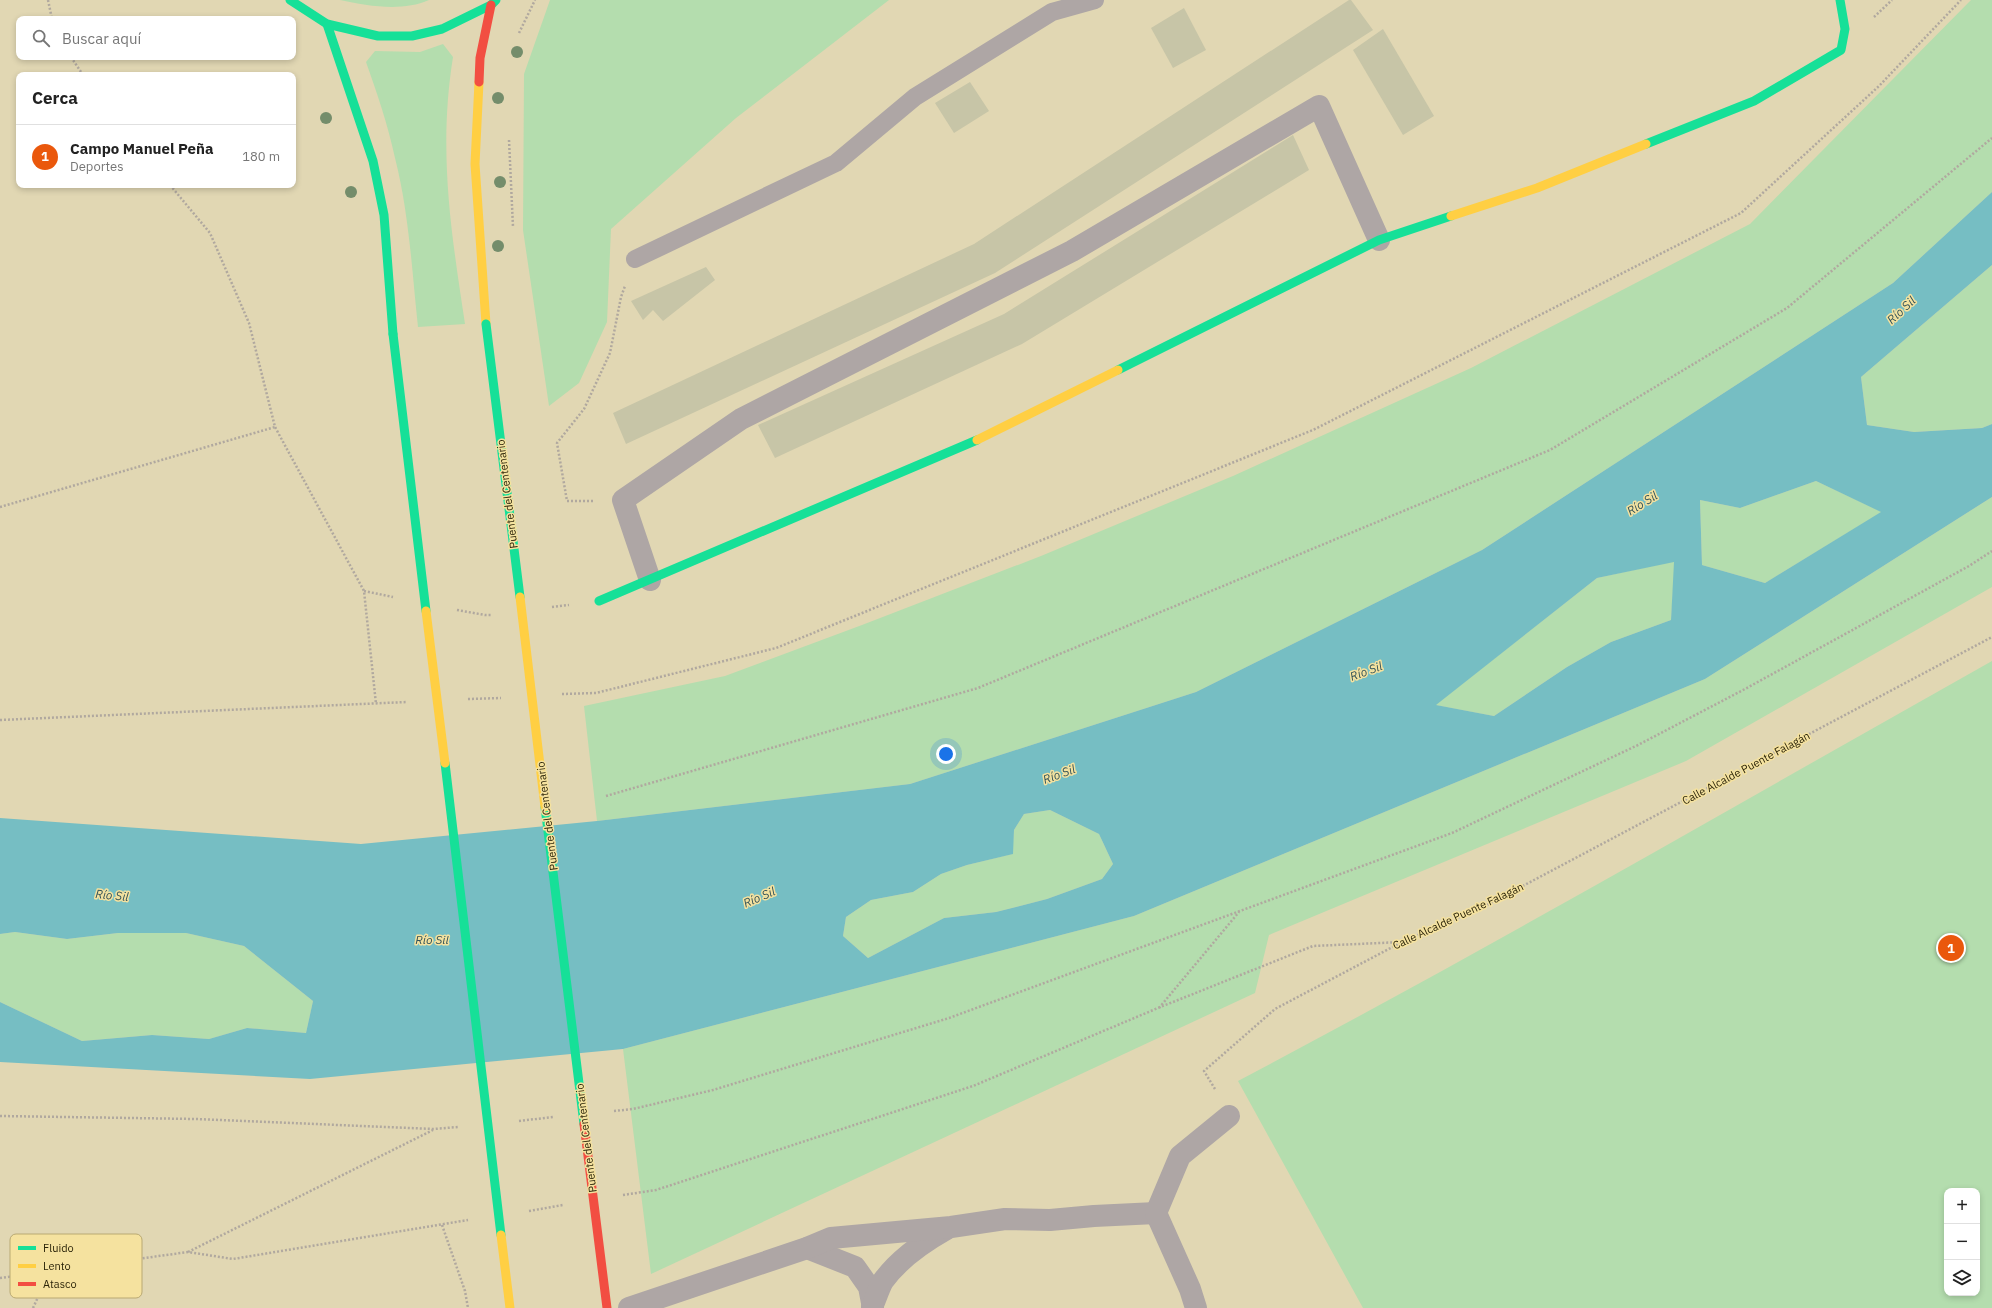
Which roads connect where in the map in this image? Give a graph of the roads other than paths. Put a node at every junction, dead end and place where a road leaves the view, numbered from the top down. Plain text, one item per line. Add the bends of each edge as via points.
1 (290, 0) edge
2 (1095, 0) edge
3 (1840, 0) edge
4 (494, 2) edge
5 (327, 24) junction
6 (1379, 240) junction
7 (635, 260) road end
8 (650, 580) junction
9 (599, 601) road end
10 (1229, 1116) road end
11 (1156, 1213) junction
12 (951, 1227) junction
13 (806, 1248) junction
14 (872, 1307) edge
15 (510, 1308) edge
16 (607, 1308) edge
17 (629, 1308) edge
18 (1196, 1308) edge

1 - 5 main road
2 - 7 lane via 1052,12 915,97 836,164
3 - 6 main road via 1846,29 1840,50 1754,101 1537,188
4 - 5 main road via 442,29 412,36 378,36
4 - 16 main road, Puente del Centenario, bridge via 480,58 475,164 486,324
5 - 15 main road, bridge via 373,161 384,216 393,334
6 - 8 main road via 966,445
6 - 8 street via 1319,106 1072,251 741,419 623,500
8 - 9 main road
10 - 11 street via 1180,1156
11 - 12 street via 1050,1220 1005,1219
11 - 18 street
12 - 13 street via 831,1238
12 - 14 street via 926,1240 903,1259 883,1282
13 - 14 street via 854,1267 869,1286
13 - 17 street

